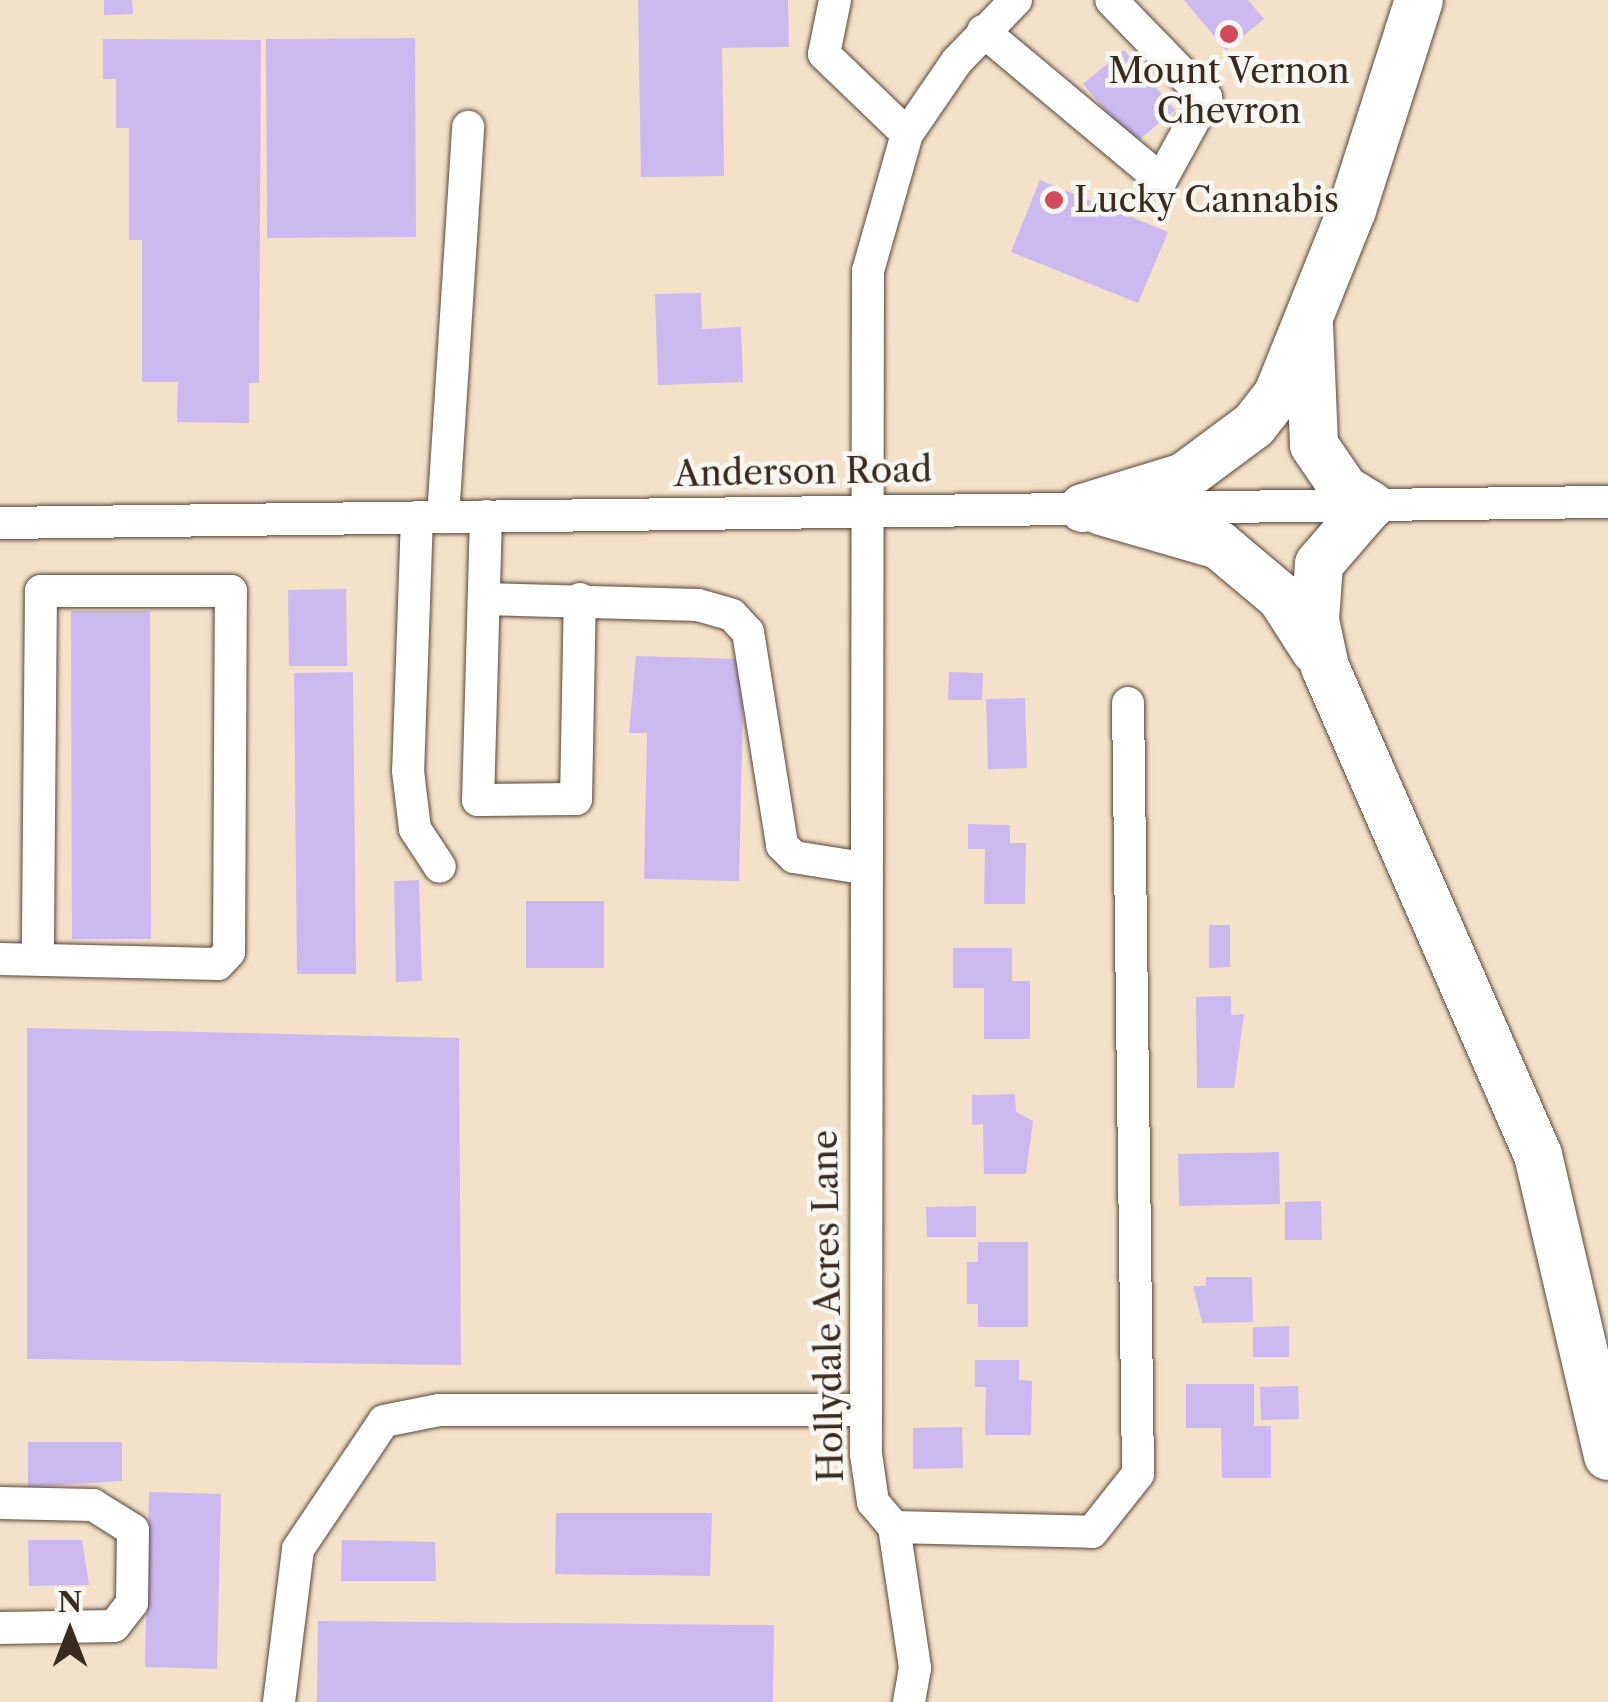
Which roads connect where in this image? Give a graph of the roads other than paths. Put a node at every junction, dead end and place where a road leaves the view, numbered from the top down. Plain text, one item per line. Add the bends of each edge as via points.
1 (835, 0) edge
2 (1016, 0) edge
3 (1110, 0) edge
4 (1419, 0) edge
5 (983, 31) junction
6 (468, 128) dead end
7 (907, 134) junction
8 (1309, 324) junction
9 (1596, 502) edge
10 (1370, 505) junction
11 (1083, 508) junction
12 (862, 511) junction
13 (486, 516) junction
14 (430, 517) junction
15 (0, 523) edge
16 (484, 599) junction
17 (580, 599) junction
18 (1325, 667) junction
19 (1128, 703) dead end
20 (440, 866) dead end
21 (863, 868) junction
22 (0, 959) edge
23 (38, 959) junction
24 (866, 1410) junction
25 (1608, 1456) edge
26 (0, 1504) edge
27 (894, 1526) junction
28 (0, 1628) edge
29 (279, 1702) edge
30 (909, 1702) edge

1 - 7 street via 824,54
2 - 5 street
3 - 5 street via 1206,98 1161,180
4 - 8 highway
5 - 7 street
6 - 14 street
7 - 12 street, Hollydale Acres Lane via 868,271
8 - 10 highway via 1314,445 1344,489
8 - 11 highway via 1278,394 1221,452 1159,492
9 - 10 street, Anderson Road
10 - 11 street, Anderson Road
10 - 18 highway via 1319,564 1315,620
11 - 12 street, Anderson Road
11 - 18 highway via 1219,544 1281,597
12 - 13 street, Anderson Road
12 - 21 street, Hollydale Acres Lane
13 - 14 street, Anderson Road
13 - 16 street
14 - 15 street, Anderson Road
14 - 20 street via 408,772 416,829
16 - 17 street
16 - 17 street via 478,800 576,798
17 - 21 street via 732,615 748,632 782,845 794,857
18 - 25 highway via 1538,1155
19 - 27 street via 1138,1474 1092,1532
21 - 24 street, Hollydale Acres Lane
22 - 23 street
23 - 23 street via 218,964 228,952 236,919 231,591 41,591
24 - 27 street, Hollydale Acres Lane via 866,1480
24 - 29 street via 439,1410 384,1421 298,1550
26 - 28 street via 93,1505 133,1530 132,1603 114,1626
27 - 30 street via 915,1668

